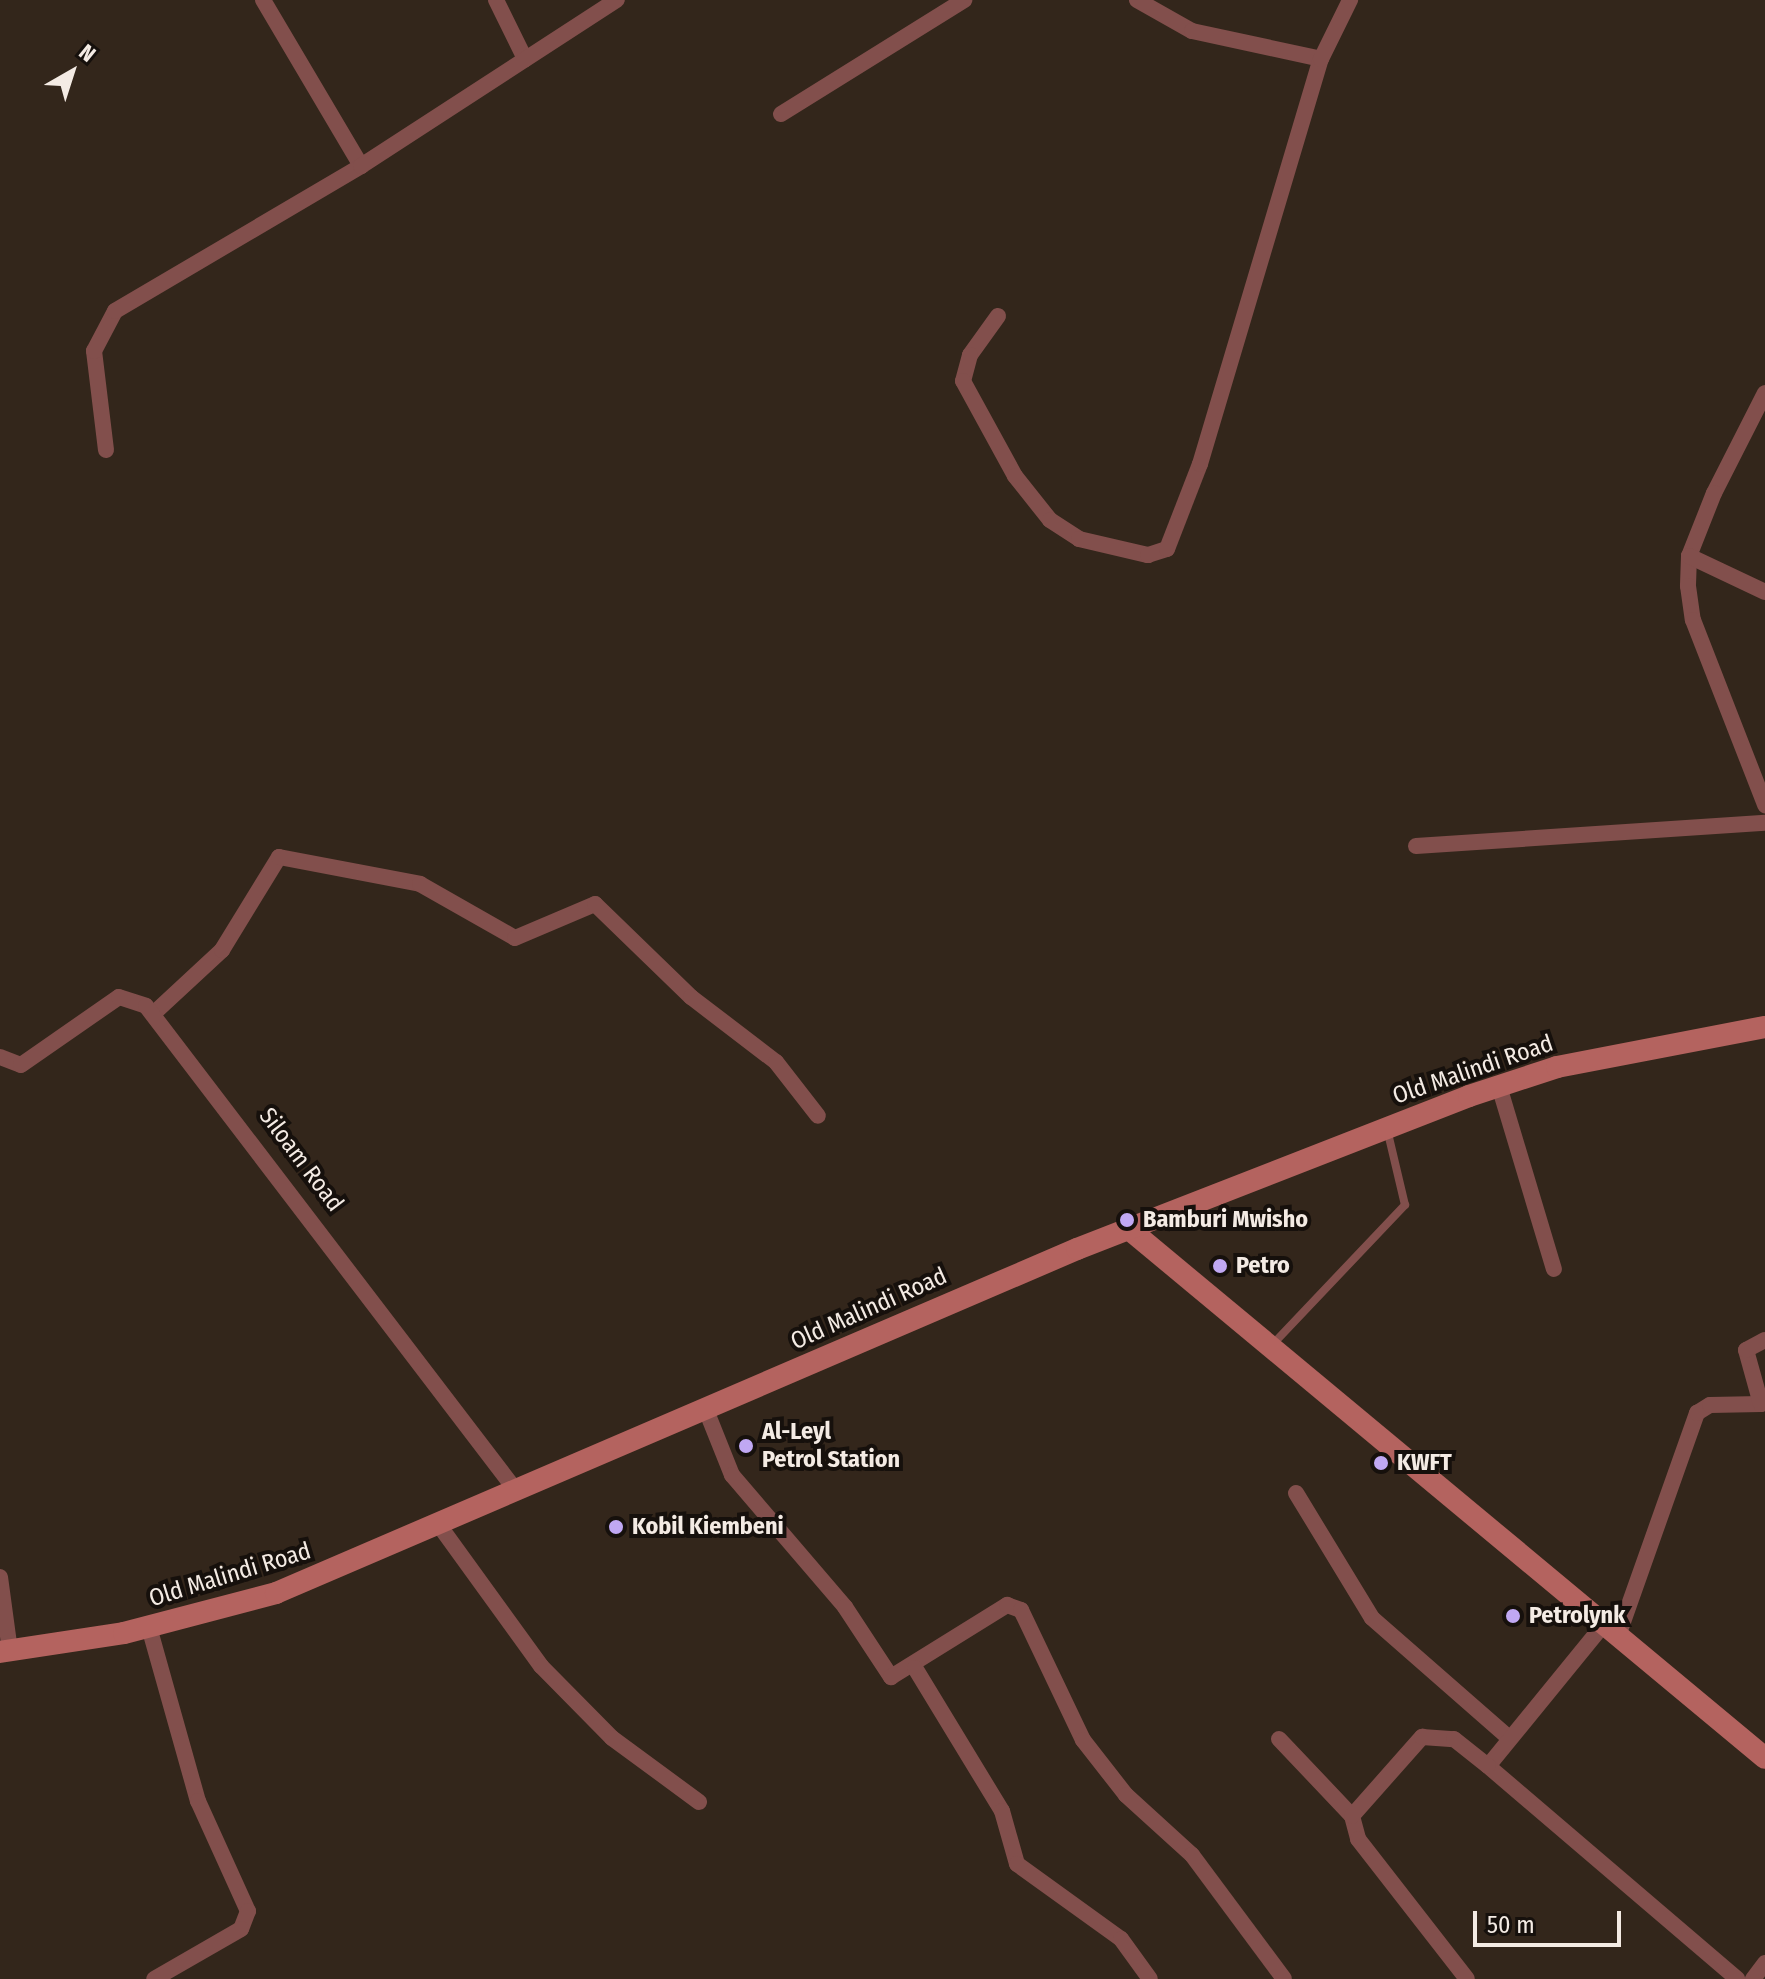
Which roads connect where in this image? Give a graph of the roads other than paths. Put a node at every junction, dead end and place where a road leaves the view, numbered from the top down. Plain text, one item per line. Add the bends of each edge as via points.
1 (263, 0) edge
2 (496, 0) edge
3 (617, 0) edge
4 (964, 0) edge
5 (1137, 0) edge
6 (1350, 0) edge
7 (525, 59) junction
8 (1321, 59) junction
9 (781, 114) dead end
10 (361, 166) junction
11 (998, 316) dead end
12 (1765, 393) edge
13 (106, 450) dead end
14 (1689, 556) junction
15 (1765, 592) edge
16 (1765, 805) edge
17 (1765, 823) edge
18 (1416, 846) dead end
19 (153, 1014) junction
20 (1765, 1027) edge
21 (0, 1057) edge
22 (1499, 1086) junction
23 (818, 1116) dead end
24 (1386, 1128) junction
25 (1129, 1229) junction
26 (1554, 1269) dead end
27 (1765, 1340) edge
28 (1270, 1347) junction
29 (706, 1410) junction
30 (514, 1488) junction
31 (1296, 1493) dead end
32 (439, 1525) junction
33 (0, 1577) edge
34 (149, 1627) junction
35 (1611, 1630) junction
36 (5, 1652) edge
37 (915, 1668) junction
38 (1509, 1738) junction
39 (1279, 1739) dead end
40 (1765, 1758) edge
41 (1488, 1766) junction
42 (699, 1802) dead end
43 (1352, 1816) junction
44 (1765, 1963) edge
45 (154, 1979) edge
46 (1150, 1979) edge
47 (1284, 1979) edge
48 (1467, 1979) edge
49 (1737, 1979) edge
50 (1753, 1979) edge

1 - 10 street
2 - 7 street
3 - 7 street
4 - 9 street
5 - 8 street via 1192,31
6 - 8 street
7 - 10 street
8 - 11 street via 1196,476 1167,549 1148,555 1079,539 1050,520 1015,476 963,381 970,355
10 - 13 street via 110,316 94,351
12 - 14 street
14 - 15 street
14 - 16 street via 1693,620
17 - 18 street
19 - 21 street, Siloam Road via 119,997 21,1065
19 - 23 street via 222,950 279,857 420,884 515,938 595,904 691,997 776,1062
19 - 30 street, Siloam Road
20 - 22 main road, Old Malindi Road via 1557,1067
22 - 24 main road, Old Malindi Road
22 - 26 street
24 - 25 main road, Old Malindi Road
24 - 28 lane via 1405,1205
25 - 28 main road
25 - 29 main road, Old Malindi Road
27 - 35 street via 1746,1350 1761,1404 1710,1405 1697,1413
28 - 35 main road
29 - 30 main road, Old Malindi Road
29 - 37 street via 732,1475 845,1607 881,1668 896,1678
30 - 32 main road, Old Malindi Road
31 - 38 street via 1372,1618
32 - 34 main road, Old Malindi Road via 276,1593
32 - 42 street via 541,1666 612,1738
33 - 36 street
34 - 36 main road, Old Malindi Road
34 - 45 street via 198,1801 248,1911 241,1929
35 - 38 street
35 - 40 main road
37 - 46 street via 996,1799 1017,1864 1088,1911
37 - 47 street via 1007,1605 1017,1606 1083,1740 1126,1795 1192,1855
38 - 41 street
39 - 43 street
41 - 43 street via 1439,1733 1422,1737
41 - 49 street
43 - 48 street via 1358,1839
44 - 50 street

